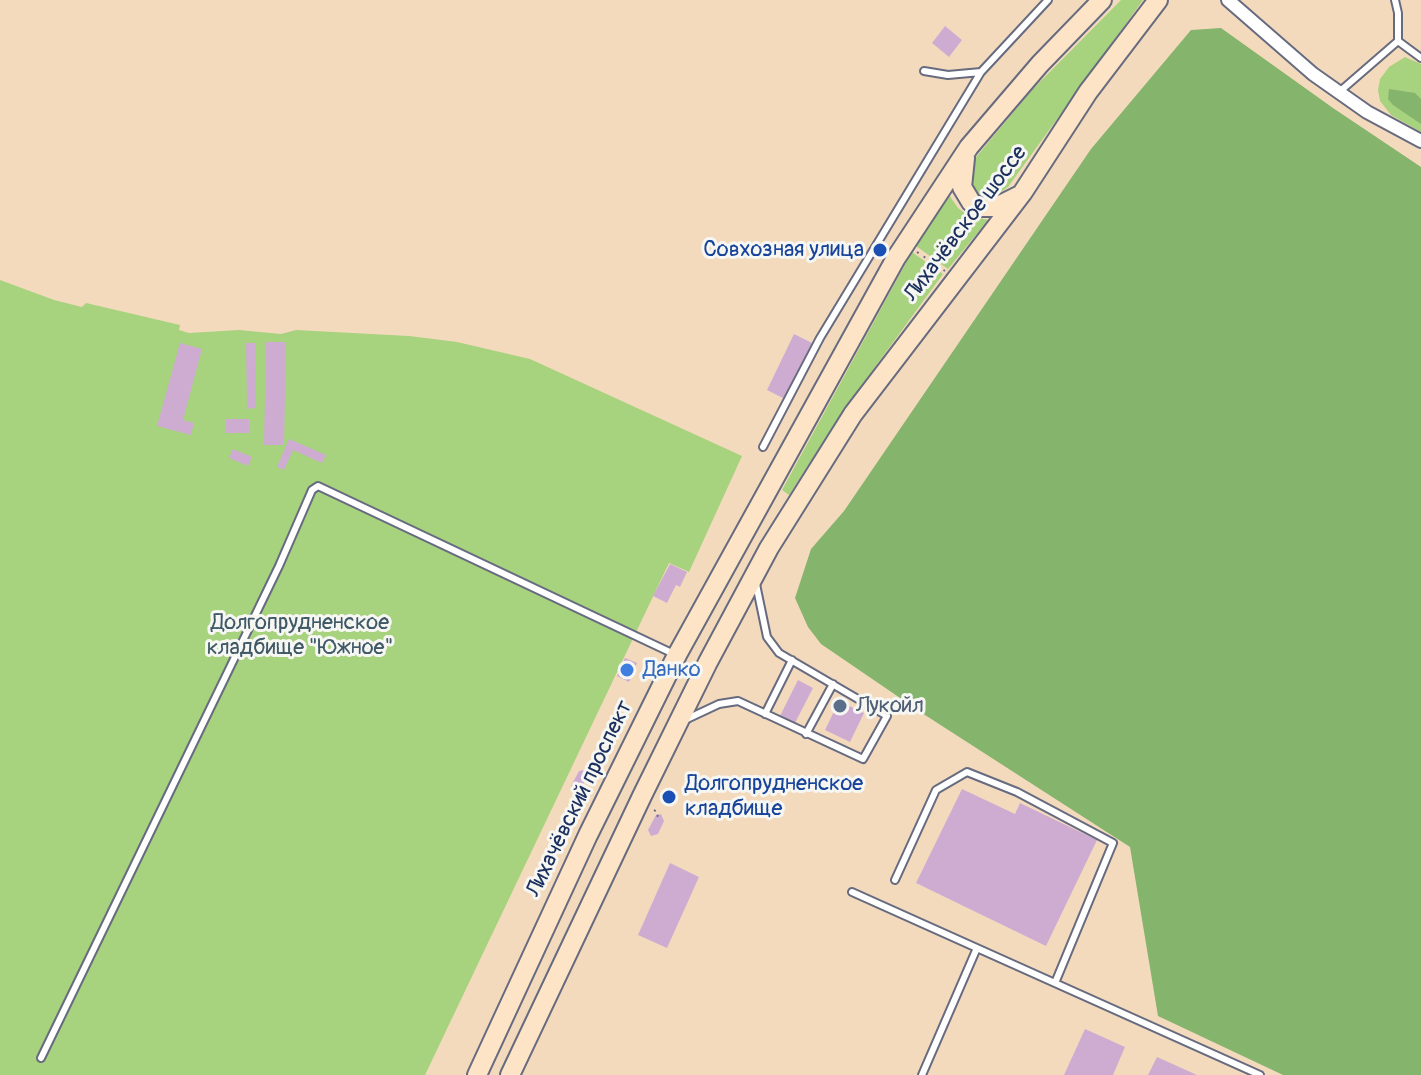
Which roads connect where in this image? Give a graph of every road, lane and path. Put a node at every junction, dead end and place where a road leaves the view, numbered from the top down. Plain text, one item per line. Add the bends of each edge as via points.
1 (1048, 0) edge
2 (1102, 0) edge
3 (1158, 0) edge
4 (1228, 0) edge
5 (1395, 0) edge
6 (1398, 41) junction
7 (1421, 58) edge
8 (924, 71) dead end
9 (981, 72) junction
10 (1338, 93) junction
11 (1421, 141) edge
12 (969, 147) junction
13 (1023, 192) junction
14 (914, 249) dead end
15 (946, 272) dead end
16 (763, 447) dead end
17 (782, 464) joint
18 (754, 577) junction
19 (677, 655) junction
20 (792, 660) junction
21 (833, 684) junction
22 (765, 714) junction
23 (675, 731) junction
24 (806, 734) junction
25 (579, 785) dead end
26 (585, 797) dead end
27 (652, 809) dead end
28 (655, 821) dead end
29 (895, 880) dead end
30 (852, 892) dead end
31 (977, 948) junction
32 (1055, 983) junction
33 (41, 1058) dead end
34 (477, 1075) edge
35 (510, 1075) edge
36 (922, 1075) edge
37 (1260, 1075) edge

1 - 9 lane
2 - 12 main road, Лихачёвское шоссе
3 - 13 main road, Лихачёвское шоссе via 1088,92
4 - 10 street
5 - 6 lane
6 - 7 lane
6 - 10 lane
8 - 9 lane
9 - 16 lane via 820,338
10 - 11 street
12 - 13 main road via 961,176 971,202 996,207
12 - 17 main road, Лихачёвское шоссе via 905,243
13 - 18 main road, Лихачёвское шоссе via 853,414
14 - 15 path
17 - 19 main road, Лихачёвский проспект
18 - 20 lane via 767,637
18 - 23 main road
19 - 33 lane via 318,486
19 - 34 main road, Лихачёвский проспект
20 - 21 lane
20 - 22 lane
21 - 24 lane
21 - 24 lane via 887,716 863,759
22 - 23 lane via 738,701 719,704 691,716
22 - 24 lane
23 - 35 main road
25 - 26 path via 575,792
27 - 28 path via 659,813
29 - 32 lane via 936,790 967,772 1113,843
30 - 31 lane
31 - 32 lane
31 - 36 lane
32 - 37 lane

